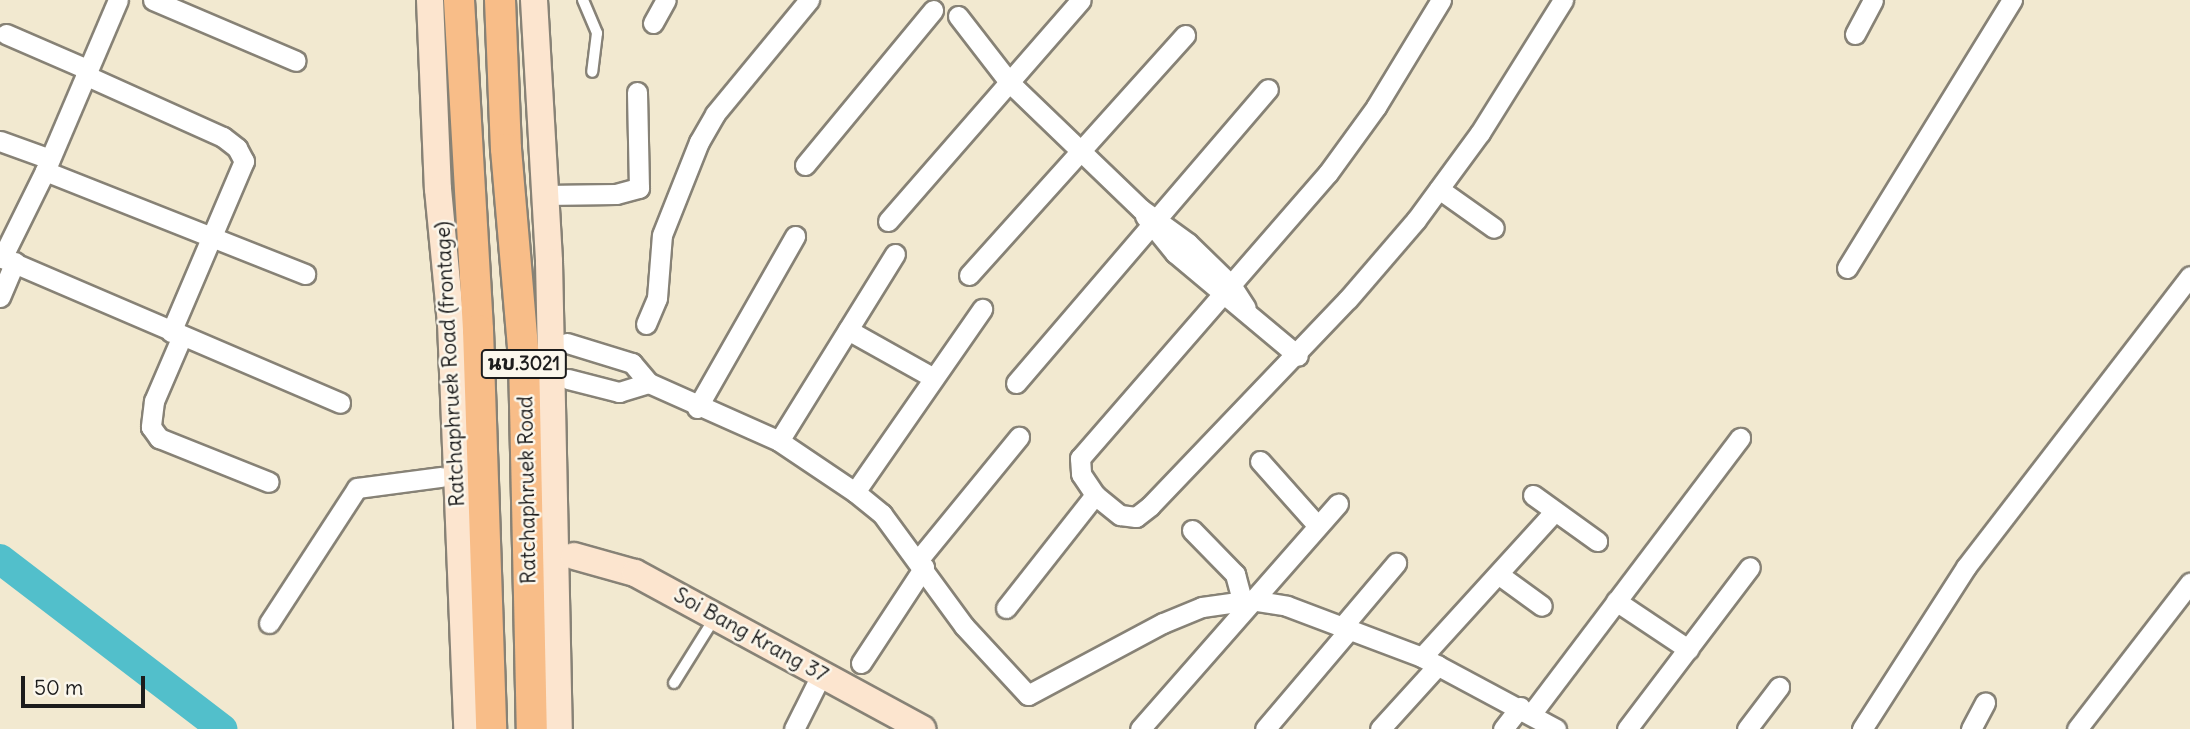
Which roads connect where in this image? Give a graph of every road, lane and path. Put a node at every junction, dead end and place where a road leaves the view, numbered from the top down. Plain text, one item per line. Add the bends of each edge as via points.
1 (118, 0) edge
2 (153, 0) edge
3 (430, 0) edge
4 (459, 0) edge
5 (500, 0) edge
6 (539, 0) edge
7 (583, 0) edge
8 (666, 0) edge
9 (810, 0) edge
10 (1080, 0) edge
11 (1441, 0) edge
12 (1563, 0) edge
13 (1873, 0) edge
14 (2012, 0) edge
15 (931, 5) edge
16 (962, 8) edge
17 (653, 23) dead end
18 (6, 34) dead end
19 (1855, 34) dead end
20 (1185, 35) dead end
21 (296, 61) dead end
22 (86, 72) junction
23 (592, 72) dead end
24 (1009, 82) junction
25 (1268, 89) dead end
26 (637, 92) dead end
27 (0, 141) edge
28 (1081, 155) junction
29 (48, 165) junction
30 (805, 165) dead end
31 (438, 189) junction
32 (1439, 189) junction
33 (545, 195) junction
34 (888, 221) dead end
35 (1155, 223) junction
36 (1494, 228) dead end
37 (212, 234) junction
38 (795, 236) dead end
39 (895, 254) dead end
40 (6, 259) edge
41 (549, 262) junction
42 (1847, 268) dead end
43 (305, 274) dead end
44 (969, 275) dead end
45 (2190, 276) edge
46 (1227, 290) junction
47 (0, 297) edge
48 (982, 309) dead end
49 (646, 324) dead end
50 (848, 330) junction
51 (176, 334) junction
52 (567, 343) junction
53 (1298, 356) junction
54 (934, 378) junction
55 (568, 379) junction
56 (649, 383) junction
57 (1016, 383) dead end
58 (340, 403) dead end
59 (697, 408) junction
60 (1019, 437) dead end
61 (1740, 438) dead end
62 (779, 441) junction
63 (1260, 461) dead end
64 (441, 477) junction
65 (270, 482) dead end
66 (855, 492) junction
67 (1095, 495) junction
68 (1533, 495) dead end
69 (1338, 504) dead end
70 (1555, 511) junction
71 (1318, 526) junction
72 (1192, 530) dead end
73 (1597, 541) dead end
74 (574, 556) junction
75 (921, 563) junction
76 (1396, 563) dead end
77 (1750, 567) dead end
78 (1499, 574) junction
79 (2190, 583) edge
80 (1247, 600) junction
81 (1616, 601) junction
82 (1542, 606) dead end
83 (1006, 608) dead end
84 (717, 615) junction
85 (269, 622) dead end
86 (1345, 628) junction
87 (1688, 649) junction
88 (1430, 661) junction
89 (861, 663) dead end
90 (822, 673) junction
91 (674, 683) dead end
92 (1779, 687) dead end
93 (1986, 703) dead end
94 (1526, 710) junction
95 (450, 729) edge
96 (467, 729) edge
97 (491, 729) edge
98 (532, 729) edge
99 (559, 729) edge
100 (577, 729) edge
101 (794, 729) edge
102 (922, 729) edge
103 (1140, 729) edge
104 (1265, 729) edge
105 (1380, 729) edge
106 (1503, 729) edge
107 (1556, 729) edge
108 (1627, 729) edge
109 (1747, 729) edge
110 (1862, 729) edge
111 (1970, 729) edge
112 (2077, 729) edge

1 - 22 street
2 - 21 street
3 - 31 main road, Ratchaphruek Road (frontage) / นบ.3021
4 - 97 main road, Ratchaphruek Road / นบ.3021 via 478,330
5 - 98 main road, Ratchaphruek Road / นบ.3021 via 506,149 524,357
6 - 33 main road, นบ.3021
7 - 23 lane via 597,33
8 - 17 street
9 - 49 street via 715,114 699,142 662,235 657,298
10 - 24 street
11 - 46 street via 1376,107 1328,173
12 - 32 street
13 - 19 street
14 - 42 street
15 - 16 street via 944,19
15 - 30 street
16 - 24 street
18 - 22 street
20 - 28 street
22 - 29 street
22 - 37 street via 237,148 244,161
24 - 28 street
24 - 34 street
25 - 35 street
26 - 33 street via 639,188 617,194
27 - 29 street
28 - 35 street
28 - 44 street
29 - 37 street
29 - 40 street
31 - 64 main road via 434,315
31 - 96 main road, Ratchaphruek Road (frontage) / นบ.3021 via 451,323
32 - 36 street
32 - 53 street
33 - 41 main road, นบ.3021
35 - 46 street
35 - 57 street
37 - 43 street
37 - 51 street
38 - 59 street
39 - 50 street
40 - 47 street
40 - 51 street
41 - 52 main road
41 - 99 main road, นบ.3021
45 - 110 street via 1966,566
46 - 53 street
46 - 67 street via 1080,458 1081,474
48 - 54 street
50 - 54 street
50 - 62 street
51 - 58 street
51 - 65 street via 154,401 151,427 159,438
52 - 55 main road
52 - 56 street via 632,363
53 - 67 street via 1142,513 1120,515
54 - 66 street
55 - 56 street via 619,392
55 - 74 main road
56 - 59 street
59 - 62 street
60 - 75 street
61 - 81 street
62 - 66 street
63 - 71 street
64 - 85 street via 357,488
64 - 95 main road
66 - 75 street via 882,514
67 - 83 street
68 - 70 street
69 - 71 street
70 - 73 street
70 - 78 street
71 - 80 street
72 - 80 street via 1235,574
74 - 84 main road, Soi Bang Krang 37 via 635,573
74 - 100 main road
75 - 80 street via 964,626 1028,695 1163,623 1202,607
75 - 89 street
76 - 86 street
77 - 87 street
78 - 82 street
78 - 88 street
79 - 112 street
80 - 86 street via 1287,606
80 - 103 street
81 - 87 street
81 - 94 street
84 - 90 main road, Soi Bang Krang 37
84 - 91 lane
86 - 88 street
86 - 104 street
87 - 108 street
88 - 94 street
88 - 105 street
90 - 101 street
90 - 102 main road, Soi Bang Krang 37
92 - 109 street
93 - 111 street
94 - 106 street
94 - 107 street

